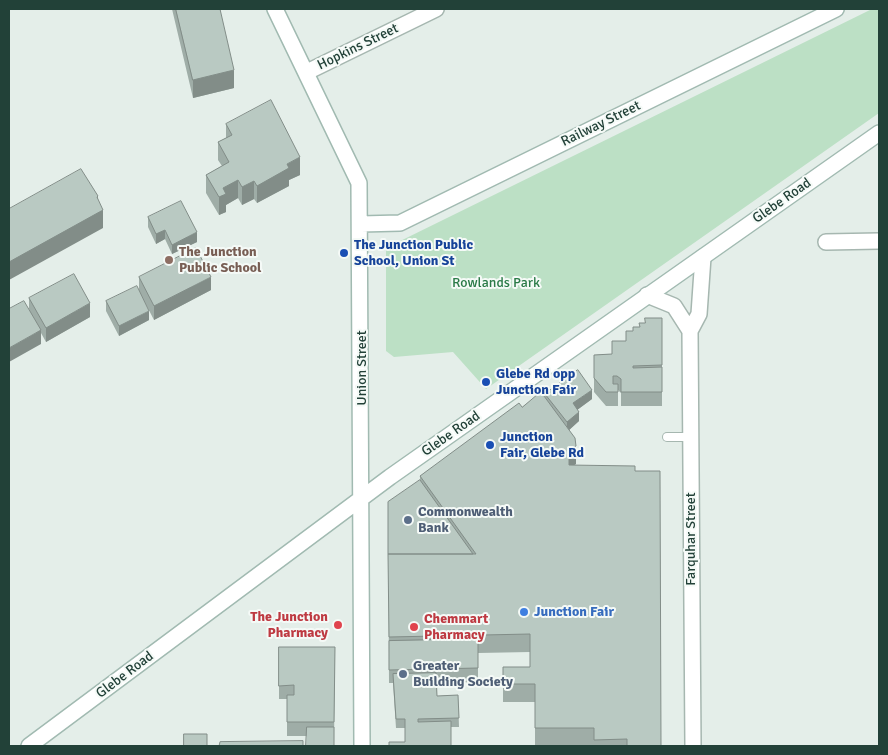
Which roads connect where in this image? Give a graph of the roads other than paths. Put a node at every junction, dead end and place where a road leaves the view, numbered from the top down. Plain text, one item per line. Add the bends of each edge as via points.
1 (275, 9) edge
2 (436, 9) edge
3 (836, 9) edge
4 (307, 72) junction
5 (879, 133) edge
6 (361, 224) junction
7 (879, 241) edge
8 (826, 242) dead end
9 (703, 257) junction
10 (647, 295) junction
11 (690, 331) junction
12 (667, 437) dead end
13 (691, 437) junction
14 (362, 498) junction
15 (29, 746) edge
16 (362, 746) edge
17 (693, 746) edge

1 - 4 street, Union Street
2 - 4 street, Hopkins Street
3 - 6 street, Railway Street via 400,223
4 - 6 street, Union Street via 358,178
5 - 9 street, Glebe Road
6 - 14 street, Union Street
7 - 8 street
9 - 10 street, Glebe Road
9 - 11 street, Farquhar Street via 699,314
10 - 11 street via 674,306
10 - 14 street, Glebe Road
11 - 13 street, Farquhar Street
12 - 13 lane
13 - 17 street, Farquhar Street
14 - 15 street, Glebe Road
14 - 16 street, Union Street

